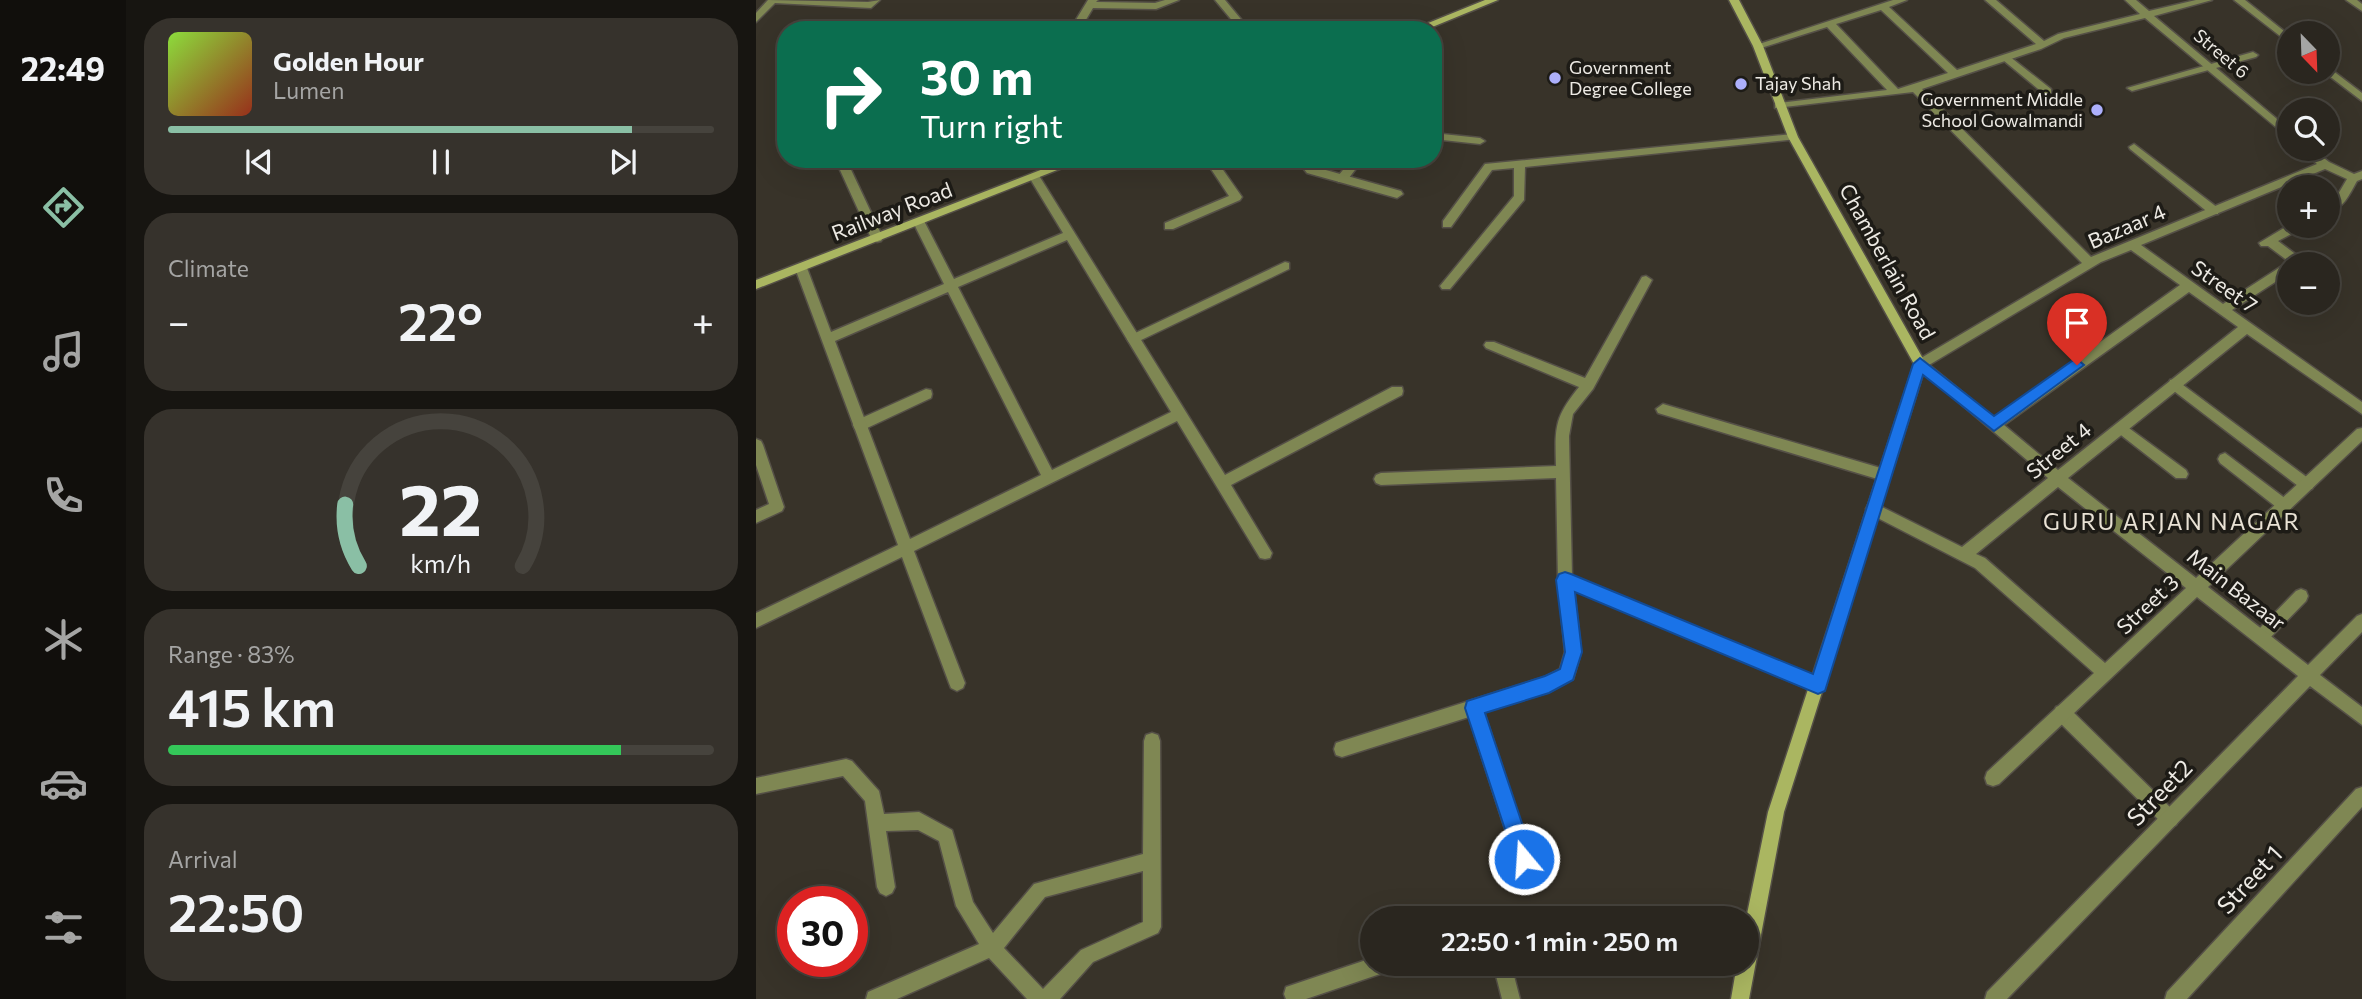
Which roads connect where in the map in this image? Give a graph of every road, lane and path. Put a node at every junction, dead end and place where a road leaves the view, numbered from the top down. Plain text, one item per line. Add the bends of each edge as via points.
1 (773, 0) edge
2 (875, 0) edge
3 (1174, 0) edge
4 (1220, 0) edge
5 (1493, 0) edge
6 (1734, 0) edge
7 (1902, 0) edge
8 (1990, 0) edge
9 (2130, 0) edge
10 (2207, 0) edge
11 (2239, 0) edge
12 (2351, 0) edge
13 (1092, 2) edge
14 (1883, 6) junction
15 (2362, 8) edge
16 (2148, 15) junction
17 (756, 19) edge
18 (1080, 21) edge
19 (1238, 21) edge
20 (1439, 21) edge
21 (1829, 23) junction
22 (2277, 30) edge
23 (2043, 45) junction
24 (1758, 46) junction
25 (2253, 55) dead end
26 (2006, 58) junction
27 (2209, 67) junction
28 (1955, 74) junction
29 (2340, 80) edge
30 (1915, 88) junction
31 (2132, 88) dead end
32 (2047, 91) dead end
33 (1895, 92) junction
34 (2362, 98) edge
35 (1779, 106) junction
36 (2277, 125) edge
37 (1442, 137) edge
38 (1793, 137) junction
39 (1480, 141) dead end
40 (2134, 146) dead end
41 (2319, 161) edge
42 (1520, 164) junction
43 (2325, 166) junction
44 (844, 168) edge
45 (1058, 168) edge
46 (1215, 168) edge
47 (1309, 168) edge
48 (1351, 168) edge
49 (1034, 177) junction
50 (1342, 179) junction
51 (2359, 179) edge
52 (1397, 194) dead end
53 (2340, 202) edge
54 (2214, 211) junction
55 (919, 222) junction
56 (1447, 224) dead end
57 (1169, 226) dead end
58 (1069, 234) junction
59 (2277, 237) edge
60 (877, 238) junction
61 (2132, 245) junction
62 (2281, 252) edge
63 (2089, 264) junction
64 (1285, 266) dead end
65 (801, 268) junction
66 (2277, 275) edge
67 (1646, 280) dead end
68 (756, 285) edge
69 (951, 285) junction
70 (1446, 286) dead end
71 (2188, 286) junction
72 (2223, 310) junction
73 (2247, 327) junction
74 (829, 338) junction
75 (1133, 339) junction
76 (1490, 345) dead end
77 (1920, 364) junction
78 (2175, 384) junction
79 (1588, 385) junction
80 (1398, 391) dead end
81 (926, 394) dead end
82 (1663, 409) dead end
83 (2362, 409) edge
84 (1179, 414) junction
85 (860, 425) junction
86 (1994, 425) junction
87 (2122, 428) junction
88 (2362, 433) edge
89 (756, 445) edge
90 (2225, 460) dead end
91 (1563, 472) junction
92 (2181, 474) dead end
93 (1884, 475) junction
94 (1049, 478) junction
95 (1381, 479) dead end
96 (2059, 479) junction
97 (1222, 483) junction
98 (2307, 485) junction
99 (2285, 506) junction
100 (1873, 509) junction
101 (756, 516) edge
102 (905, 550) junction
103 (1265, 553) dead end
104 (1963, 555) junction
105 (1565, 580) junction
106 (2198, 587) junction
107 (2301, 596) dead end
108 (756, 621) edge
109 (2362, 621) edge
110 (2262, 637) junction
111 (2105, 673) junction
112 (2310, 674) junction
113 (957, 683) dead end
114 (1818, 685) junction
115 (1474, 708) junction
116 (2062, 713) junction
117 (2362, 717) edge
118 (1152, 741) dead end
119 (1342, 749) dead end
120 (1993, 778) dead end
121 (756, 786) edge
122 (2362, 795) edge
123 (2170, 819) junction
124 (877, 823) junction
125 (1152, 860) junction
126 (1532, 885) dead end
127 (886, 887) dead end
128 (992, 948) junction
129 (1360, 971) edge
130 (1505, 976) edge
131 (1293, 994) dead end
132 (875, 999) edge
133 (1040, 999) edge
134 (1047, 999) edge
135 (1511, 999) edge
136 (1740, 999) edge
137 (1994, 999) edge
138 (2174, 999) edge

1 - 2 street via 871,5
1 - 17 street
3 - 13 street via 1156,6
4 - 19 street
5 - 20 street
6 - 24 street, Chamberlain Road
7 - 14 street
8 - 23 street
9 - 16 street, Street 6
10 - 16 street
11 - 22 street
12 - 15 street
13 - 18 street
14 - 21 street
14 - 28 street
16 - 23 street via 2061,36
16 - 27 street, Street 6
21 - 24 street
21 - 33 street
23 - 26 street
24 - 35 street, Chamberlain Road
25 - 27 street
26 - 28 street
26 - 32 street
27 - 31 street
27 - 36 street, Street 6
28 - 30 street
29 - 34 street
30 - 33 street
30 - 63 street
33 - 35 street
35 - 38 street, Chamberlain Road
37 - 39 street
38 - 42 street
38 - 77 street, Chamberlain Road
40 - 54 street
41 - 43 street
42 - 56 street via 1489,167
42 - 70 street via 1520,197
43 - 51 street
43 - 54 street, Bazaar 4
44 - 60 street
45 - 49 street, Railway Road
46 - 57 street via 1236,197
47 - 50 street
48 - 50 street
49 - 55 street, Railway Road
49 - 58 street
50 - 52 street
51 - 53 street
54 - 61 street, Bazaar 4
55 - 60 street, Railway Road
55 - 69 street
58 - 69 street
58 - 75 street
59 - 62 street via 2267,242
60 - 65 street, Railway Road
61 - 63 street, Bazaar 4
61 - 71 street, Street 7
63 - 77 street, Bazaar 4
64 - 75 street
65 - 68 street, Railway Road
65 - 74 street
66 - 72 street
67 - 79 street
69 - 74 street
69 - 94 street
71 - 72 street, Street 7
71 - 86 street
72 - 73 street, Street 7
73 - 78 street, Street 4
73 - 83 street, Street 7
74 - 85 street
75 - 84 street
76 - 79 street
77 - 86 street, Main Bazaar
77 - 93 street, Chamberlain Road
78 - 87 street, Street 4
78 - 98 street
79 - 91 street via 1567,412
80 - 97 street
81 - 85 street
82 - 93 street
84 - 94 street
84 - 97 street
85 - 102 street
86 - 96 street, Main Bazaar
87 - 92 street
87 - 96 street, Street 4
88 - 98 street, Street 3
89 - 101 street via 777,507
90 - 99 street
91 - 95 street
91 - 105 street
93 - 100 street, Chamberlain Road
94 - 102 street
96 - 104 street, Street 4
96 - 106 street, Main Bazaar
97 - 103 street
98 - 99 street, Street 3
99 - 106 street, Street 3
100 - 104 street
100 - 114 street, Chamberlain Road
102 - 108 street
102 - 113 street
104 - 111 street via 1980,564
105 - 114 street
105 - 115 street via 1573,652 1567,674
106 - 110 street, Main Bazaar
106 - 111 street, Street 3
107 - 110 street
109 - 112 street, Street2
110 - 112 street, Main Bazaar
111 - 116 street, Street 3
112 - 117 street, Main Bazaar
112 - 123 street, Street2
114 - 136 street, Chamberlain Road via 1776,812
115 - 119 street
115 - 126 street
116 - 120 street, Street 3
116 - 123 street
118 - 125 street
121 - 124 street via 846,767 873,797
122 - 138 street, Street 1
123 - 137 street, Street2
124 - 127 street
124 - 128 street via 919,821 946,836 965,906
125 - 128 street via 1040,890
125 - 134 street via 1152,927 1087,956
128 - 132 street
128 - 133 street
129 - 131 street
130 - 135 street

